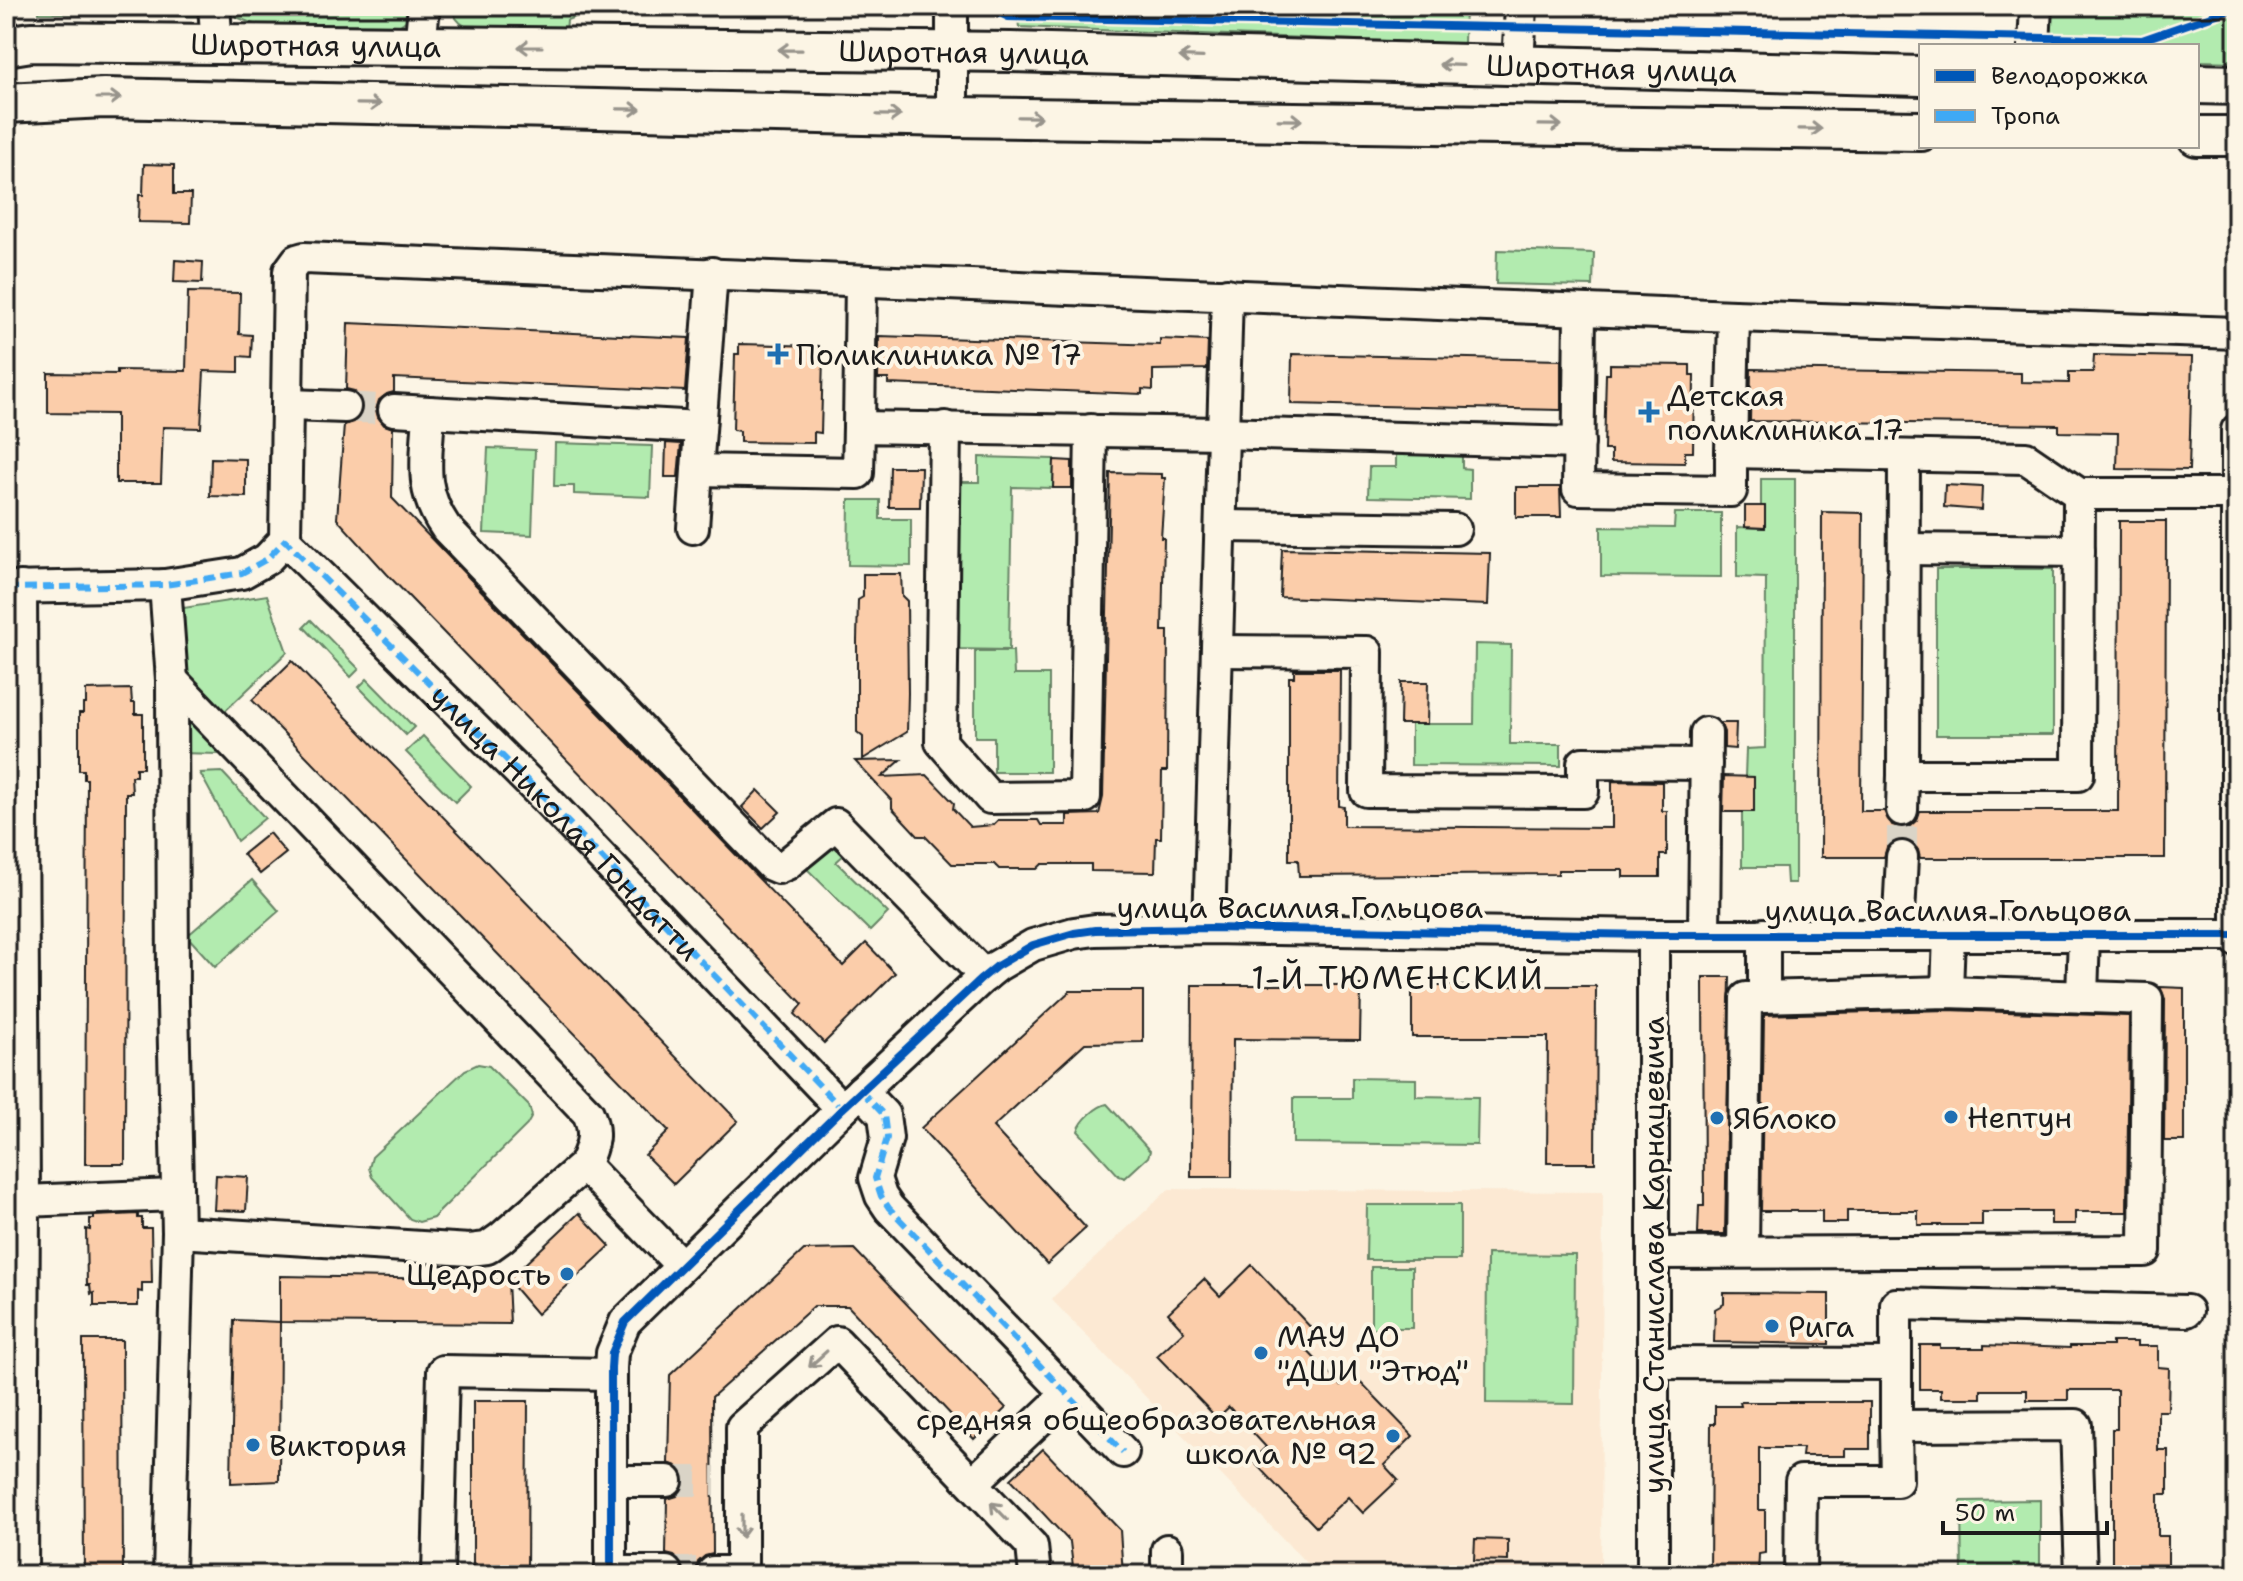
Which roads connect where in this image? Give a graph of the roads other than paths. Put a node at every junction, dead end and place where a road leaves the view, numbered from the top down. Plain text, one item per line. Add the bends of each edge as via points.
1 (214, 6) edge
2 (424, 6) edge
3 (952, 6) edge
4 (1521, 6) edge
5 (2036, 6) edge
6 (2034, 44) edge
7 (6, 46) edge
8 (217, 46) junction
9 (420, 47) junction
10 (952, 51) junction
11 (1518, 67) junction
12 (1919, 76) edge
13 (2199, 84) edge
14 (2237, 85) edge
15 (7, 103) edge
16 (952, 117) junction
17 (1919, 131) edge
18 (2199, 136) edge
19 (2237, 136) edge
20 (712, 273) junction
21 (861, 281) junction
22 (1227, 294) junction
23 (1580, 310) junction
24 (1734, 316) junction
25 (2237, 333) edge
26 (289, 405) junction
27 (345, 407) tunnel mouth
28 (394, 410) tunnel mouth
29 (429, 412) junction
30 (700, 427) junction
31 (859, 427) junction
32 (945, 427) junction
33 (1091, 430) junction
34 (2237, 430) edge
35 (1222, 433) junction
36 (1579, 443) junction
37 (1731, 452) junction
38 (1904, 456) junction
39 (697, 470) junction
40 (2079, 494) junction
41 (2236, 494) edge
42 (1221, 526) junction
43 (693, 528) dead end
44 (1455, 529) dead end
45 (285, 540) junction
46 (1904, 549) junction
47 (2237, 550) edge
48 (2079, 551) junction
49 (165, 585) junction
50 (13, 588) edge
51 (1217, 651) junction
52 (172, 680) junction
53 (1706, 733) dead end
54 (1706, 764) junction
55 (1903, 775) junction
56 (1902, 810) tunnel mouth
57 (1902, 857) tunnel mouth
58 (1209, 928) junction
59 (1764, 934) junction
60 (1898, 934) junction
61 (1949, 934) junction
62 (2084, 934) junction
63 (1653, 935) junction
64 (1704, 935) junction
65 (2237, 937) edge
66 (985, 976) junction
67 (1947, 992) junction
68 (1764, 997) junction
69 (2082, 997) junction
70 (851, 1100) junction
71 (584, 1165) junction
72 (175, 1195) junction
73 (24, 1201) junction
74 (178, 1232) junction
75 (1743, 1252) junction
76 (1653, 1253) junction
77 (681, 1265) junction
78 (2187, 1311) dead end
79 (1654, 1363) junction
80 (1896, 1364) junction
81 (611, 1374) junction
82 (1067, 1394) junction
83 (1896, 1426) junction
84 (1123, 1452) dead end
85 (611, 1481) junction
86 (667, 1481) tunnel mouth
87 (973, 1483) junction
88 (666, 1572) dead end
89 (732, 1573) edge
90 (611, 1574) edge
91 (22, 1575) edge
92 (169, 1575) edge
93 (438, 1575) edge
94 (1035, 1575) edge
95 (1653, 1575) edge
96 (1800, 1575) edge
97 (2081, 1575) edge

1 - 8 street
2 - 9 street
3 - 10 street
4 - 11 street
5 - 6 street
7 - 8 main road, Широтная улица
8 - 9 main road, Широтная улица
10 -> 9 main road, Широтная улица
11 -> 10 main road, Широтная улица
10 - 16 street
11 - 12 main road, Широтная улица
13 - 14 main road
15 -> 16 main road, Широтная улица via 119,98
16 -> 17 main road, Широтная улица
18 - 19 main road
20 - 21 street
20 - 26 street via 297,260 289,271
20 - 30 street
21 - 22 street
21 - 31 street
22 - 23 street
22 - 35 street
23 - 24 street
23 - 36 street
24 - 25 street
24 - 37 street
26 - 27 street
26 - 45 street
28 - 29 street
29 - 30 street
29 - 66 street via 426,490 446,528 771,865 787,864 836,824
30 - 39 street
31 - 32 street
31 - 39 street via 858,473
32 - 33 street
32 - 33 street via 941,742 990,798 1085,797
33 - 35 street
34 - 41 street
35 - 36 street
35 - 42 street
36 - 37 street via 1578,489 1731,491
37 - 38 street
38 - 40 street via 2026,458
38 - 46 street
39 - 43 street
40 - 41 street
40 - 48 street
41 - 47 street
42 - 44 street
42 - 51 street
45 - 49 street via 267,559 242,573
45 - 70 street, улица Николая Гондатти
46 - 48 street
46 - 55 street
47 - 65 street
48 - 55 street via 2078,775
49 - 50 street
49 - 52 street
50 - 73 street
51 - 54 street via 1367,652 1366,791 1583,792 1583,763
51 - 58 street
52 - 71 street via 588,1113 594,1144
52 - 72 street
53 - 54 street
54 - 64 street
55 - 56 street
57 - 60 street
58 - 63 street, улица Василия Гольцова
58 - 66 street, улица Василия Гольцова via 1074,933 1033,945
59 - 60 street, улица Василия Гольцова
59 - 64 street, улица Василия Гольцова
59 - 68 street
60 - 61 street, улица Василия Гольцова
61 - 62 street, улица Василия Гольцова
61 - 67 street
62 - 65 street, улица Василия Гольцова
62 - 69 street
63 - 64 street, улица Василия Гольцова
63 - 76 street, улица Станислава Карнацевича
66 - 70 street, улица Василия Гольцова
67 - 68 street
67 - 69 street
68 - 75 street via 1746,998
69 - 75 street via 2147,999 2145,1251
70 - 77 street, улица Василия Гольцова
70 - 82 street, улица Николая Гондатти via 884,1115 887,1138 875,1178 889,1208
71 - 74 street via 487,1248
71 - 77 street
72 - 73 street
72 - 74 street
73 - 91 street
74 - 92 street
75 - 76 street
76 - 79 street, улица Станислава Карнацевича
77 - 81 street, улица Василия Гольцова via 625,1322 612,1353
78 - 80 street via 1896,1304
79 - 80 street
79 - 95 street, улица Станислава Карнацевича
80 - 83 street
81 - 85 street, улица Василия Гольцова
81 - 93 street via 443,1371
82 - 84 street, улица Николая Гондатти
82 - 87 street
83 - 96 street via 1897,1481 1801,1481
83 - 97 street via 2076,1425
85 - 86 street
85 - 90 street, улица Василия Гольцова
87 -> 89 street via 837,1342 742,1427 728,1481
94 -> 87 street via 1032,1546
88 - 90 street

